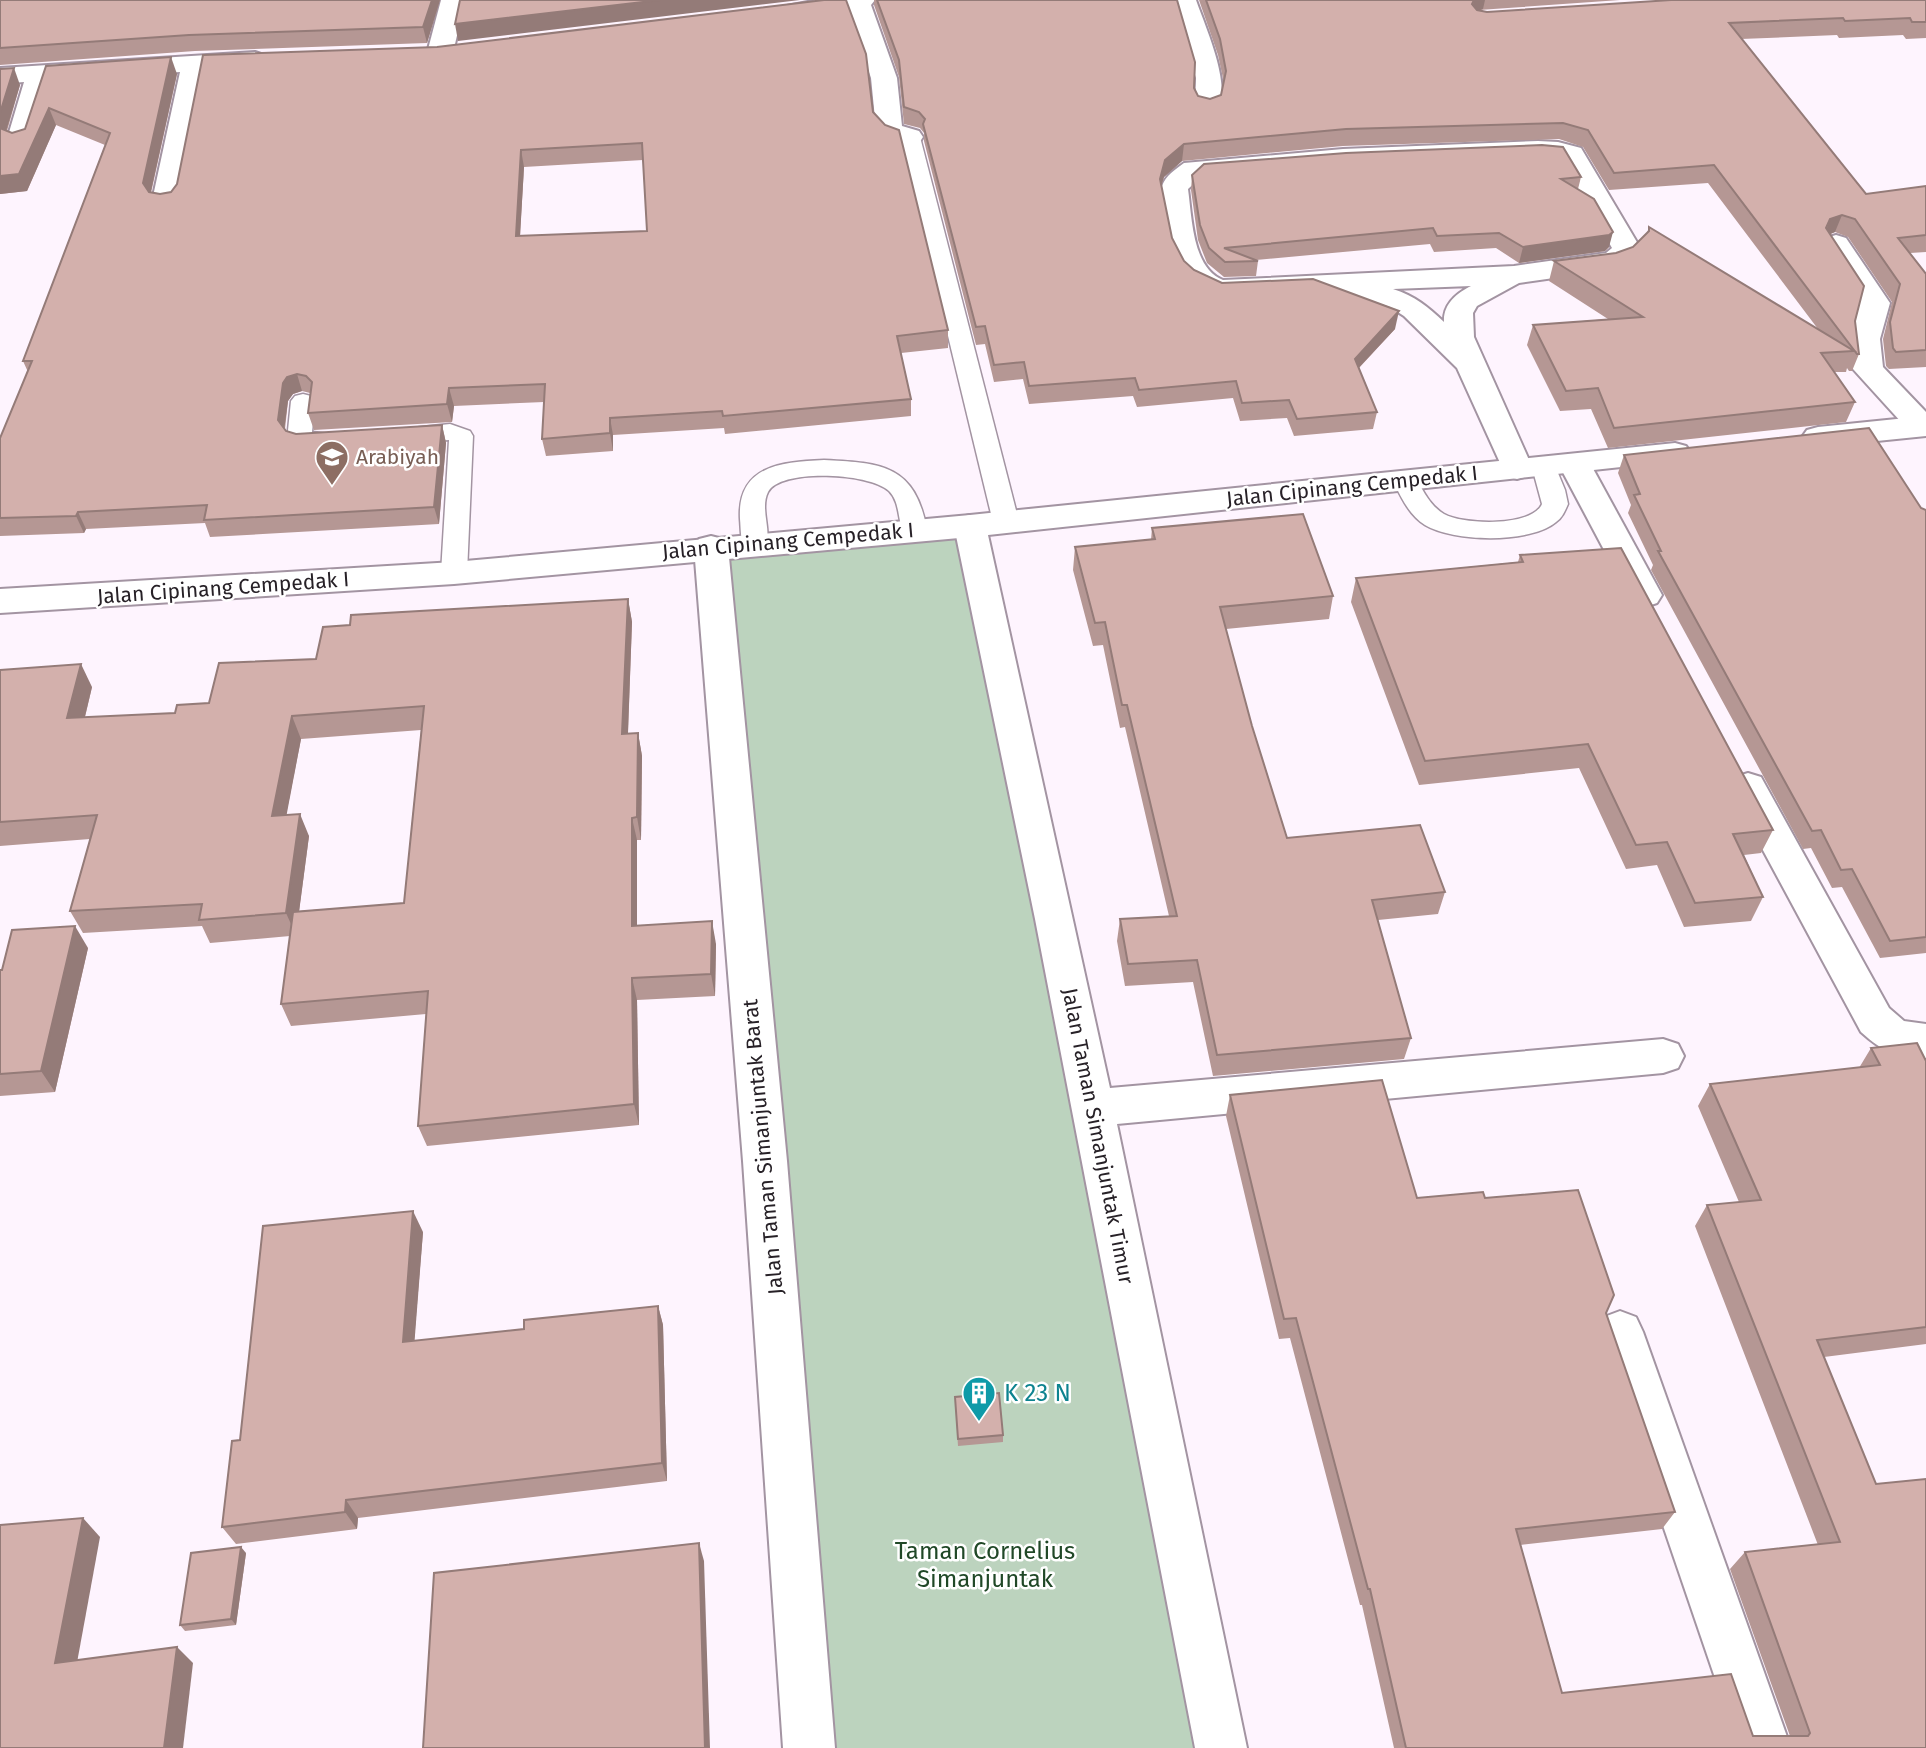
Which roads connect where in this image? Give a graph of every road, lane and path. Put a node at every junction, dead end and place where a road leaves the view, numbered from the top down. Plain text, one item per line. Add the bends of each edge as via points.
1 (453, 0) edge
2 (1184, 0) edge
3 (859, 1) edge
4 (768, 14) edge
5 (413, 54) edge
6 (277, 59) edge
7 (195, 62) junction
8 (40, 73) junction
9 (0, 76) edge
10 (1208, 105) edge
11 (910, 137) joint
12 (20, 139) edge
13 (166, 201) edge
14 (1836, 244) edge
15 (1514, 275) junction
16 (1345, 284) junction
17 (1471, 364) junction
18 (303, 401) edge
19 (1925, 427) edge
20 (1871, 430) junction
21 (381, 436) edge
22 (353, 438) edge
23 (1790, 440) edge
24 (1710, 449) edge
25 (1888, 457) edge
26 (1545, 467) junction
27 (1405, 481) junction
28 (988, 524) junction
29 (914, 530) junction
30 (755, 544) junction
31 (711, 547) junction
32 (454, 573) junction
33 (0, 601) edge
34 (1661, 625) edge
35 (1732, 759) edge
36 (1926, 1041) edge
37 (1663, 1056) dead end
38 (1093, 1108) junction
39 (1620, 1332) dead end
40 (809, 1748) edge
41 (1221, 1748) edge
42 (1765, 1748) edge

1 - 5 street via 453,52
2 - 10 street via 1209,78
3 - 4 street
3 - 11 street via 884,78 889,129
6 - 7 street
7 - 8 street
7 - 13 street
8 - 9 street
8 - 12 street
11 - 28 lane
14 - 19 street via 1875,303 1865,339 1868,369
15 - 16 street
15 - 16 street via 1600,264 1627,249 1571,155 1538,149 1343,157 1213,166 1194,169 1179,179 1174,190 1189,262 1212,288
15 - 17 street via 1467,300 1458,313 1459,337
16 - 17 street via 1400,301
17 - 26 street
18 - 22 lane via 299,440
19 - 20 street
20 - 23 street
20 - 25 street
21 - 32 lane via 450,432 461,436
24 - 26 street, Jalan Cipinang Cempedak I
26 - 27 street, Jalan Cipinang Cempedak I
26 - 27 lane via 1555,502 1552,512 1529,525 1497,530 1439,521 1426,513
26 - 34 street
27 - 28 street, Jalan Cipinang Cempedak I
28 - 29 street, Jalan Cipinang Cempedak I
28 - 38 street, Jalan Taman Simanjuntak Timur
29 - 30 street, Jalan Cipinang Cempedak I
29 - 30 lane via 908,502 893,481 862,472 814,468 780,473 759,485 754,497
30 - 31 street, Jalan Cipinang Cempedak I
31 - 32 street, Jalan Cipinang Cempedak I
31 - 40 street, Jalan Taman Simanjuntak Barat via 765,1161
32 - 33 street, Jalan Cipinang Cempedak I
35 - 36 street via 1875,1020 1894,1037
37 - 38 street
38 - 41 street, Jalan Taman Simanjuntak Timur
39 - 42 street

